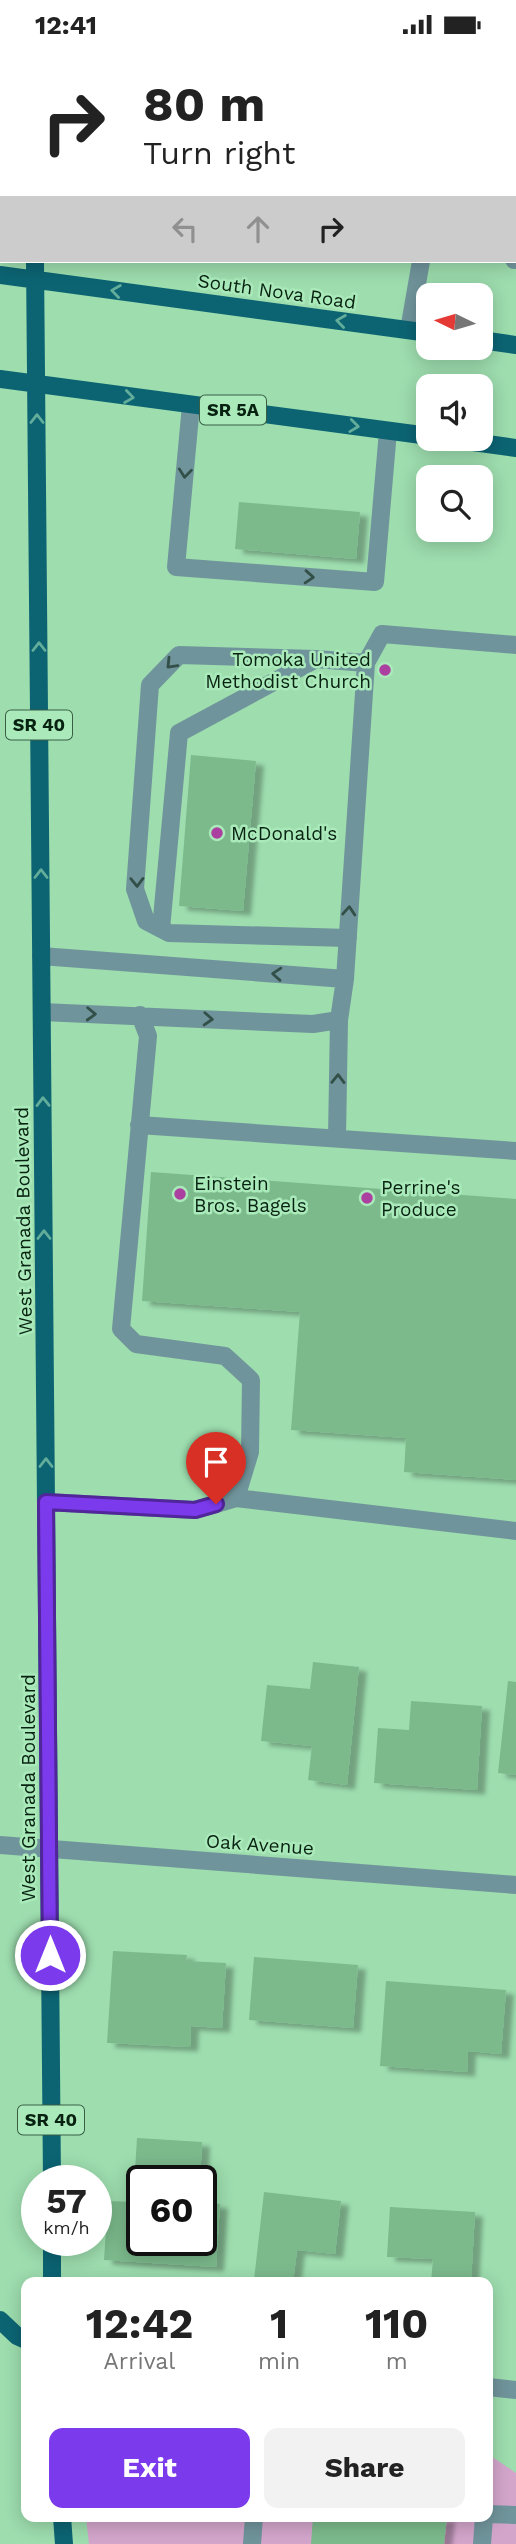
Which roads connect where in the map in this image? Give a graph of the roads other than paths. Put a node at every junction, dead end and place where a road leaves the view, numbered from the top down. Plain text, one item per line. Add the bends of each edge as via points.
1 (35, 263) edge
2 (421, 263) edge
3 (0, 275) edge
4 (36, 280) junction
5 (409, 330) junction
6 (416, 331) edge
7 (494, 342) edge
8 (516, 345) edge
9 (0, 379) edge
10 (37, 384) junction
11 (191, 405) junction
12 (388, 431) junction
13 (416, 434) edge
14 (493, 445) edge
15 (516, 448) edge
16 (516, 645) edge
17 (316, 659) junction
18 (366, 663) junction
19 (161, 929) junction
20 (348, 939) junction
21 (41, 956) junction
22 (345, 979) junction
23 (42, 1012) junction
24 (140, 1016) junction
25 (339, 1020) junction
26 (139, 1125) junction
27 (337, 1138) junction
28 (516, 1151) edge
29 (236, 1497) junction
30 (46, 1502) junction
31 (516, 1531) edge
32 (0, 1845) edge
33 (49, 1849) junction
34 (516, 1885) edge
35 (52, 2165) edge
36 (52, 2256) edge
37 (52, 2277) edge
38 (0, 2320) edge
39 (21, 2338) edge
40 (493, 2388) edge
41 (516, 2390) edge
42 (493, 2514) edge
43 (516, 2515) edge
44 (62, 2522) edge
45 (254, 2522) edge
46 (484, 2522) edge
47 (64, 2544) edge
48 (252, 2544) edge
49 (482, 2544) edge

1 - 4 main road, West Granada Boulevard / SR 40
2 - 5 street
3 - 4 main road, South Nova Road
5 -> 4 main road, South Nova Road
4 - 10 main road, West Granada Boulevard / SR 40
5 - 6 main road, South Nova Road
7 - 8 main road
9 - 10 main road, SR 5A
10 -> 11 main road, SR 5A
21 -> 10 main road, West Granada Boulevard / SR 40
11 -> 12 main road, SR 5A
11 -> 12 street via 176,567 375,582
12 - 13 main road, SR 5A
14 - 15 main road
16 - 18 street via 382,634
17 - 18 street
17 - 19 street via 179,733
17 -> 19 street via 179,655 150,685 135,889 146,921
20 -> 18 street
19 - 20 street via 169,933
20 - 22 street
22 -> 21 street
21 - 23 main road, West Granada Boulevard / SR 40
22 - 25 street
23 -> 24 street
30 -> 23 main road, West Granada Boulevard / SR 40
24 -> 25 street via 313,1024
24 - 26 street via 148,1035
27 -> 25 street
26 - 27 street
26 - 29 street via 121,1329 136,1344 225,1356 251,1380 250,1452
27 - 28 street
29 - 30 street via 195,1510
29 - 31 street
30 - 33 main road, West Granada Boulevard / SR 40
32 - 33 street, Oak Avenue
33 - 34 street, Oak Avenue
33 - 35 main road, West Granada Boulevard / SR 40
36 - 37 main road
38 - 39 main road
40 - 41 street
42 - 43 street
44 - 47 main road
45 - 48 street
46 - 49 street

